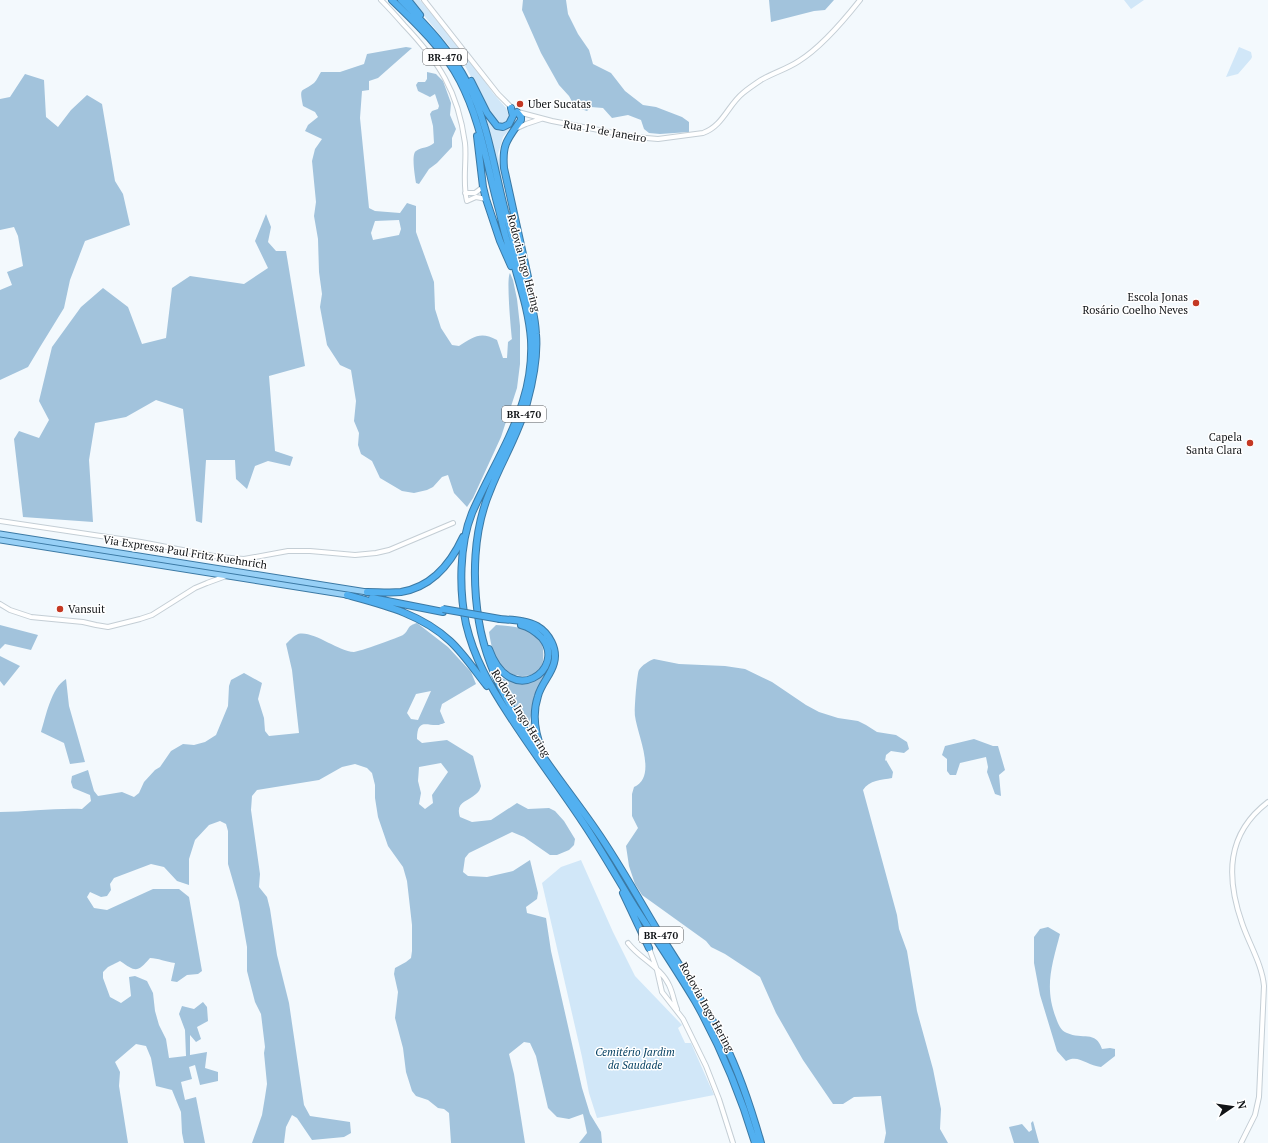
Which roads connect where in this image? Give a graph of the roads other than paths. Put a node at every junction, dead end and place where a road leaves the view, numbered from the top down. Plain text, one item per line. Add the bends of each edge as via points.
1 (381, 0) edge
2 (392, 0) edge
3 (401, 0) edge
4 (408, 0) edge
5 (424, 0) edge
6 (860, 0) edge
7 (441, 41) junction
8 (448, 51) junction
9 (511, 108) junction
10 (518, 112) junction
11 (541, 119) junction
12 (478, 127) junction
13 (513, 130) junction
14 (483, 187) junction
15 (465, 193) junction
16 (486, 199) junction
17 (517, 276) junction
18 (534, 314) junction
19 (0, 521) edge
20 (453, 523) dead end
21 (467, 528) junction
22 (0, 532) edge
23 (0, 540) edge
24 (228, 575) junction
25 (367, 592) junction
26 (347, 595) junction
27 (0, 604) edge
28 (443, 610) junction
29 (500, 620) junction
30 (479, 624) junction
31 (497, 697) junction
32 (554, 771) junction
33 (1268, 802) edge
34 (615, 873) junction
35 (628, 943) dead end
36 (649, 948) junction
37 (639, 955) junction
38 (657, 970) junction
39 (677, 1012) junction
40 (751, 1109) junction
41 (732, 1143) edge
42 (755, 1143) edge
43 (761, 1143) edge
44 (765, 1143) edge
45 (1241, 1143) edge

1 - 15 street via 431,54 449,84 456,101 466,150
2 - 12 highway, Rodovia Ingo Hering / BR-470 via 450,64 469,99
3 - 7 highway, Rodovia Ingo Hering / BR-470
4 - 7 highway
5 - 9 street, Rua 1º de Janeiro
6 - 11 street, Rua 1º de Janeiro via 806,56 749,88 710,131 650,139
7 - 8 highway, Rodovia Ingo Hering / BR-470
8 - 9 highway via 465,72 497,126 509,124 513,116
8 - 18 highway, Rodovia Ingo Hering / BR-470 via 469,85 479,110
9 - 10 street, Rua 1º de Janeiro
10 - 11 street, Rua 1º de Janeiro
10 - 13 highway via 521,120
11 - 13 street
12 - 14 highway
12 - 17 highway, Rodovia Ingo Hering / BR-470
13 - 18 highway via 504,146 504,168
14 - 15 street via 475,193
14 - 16 highway
15 - 16 street via 467,201 476,197
16 - 17 highway via 502,246
17 - 21 highway, Rodovia Ingo Hering / BR-470 via 529,320 529,377 518,414
18 - 30 highway, Rodovia Ingo Hering / BR-470 via 537,346 526,406 489,492 479,524 475,570
19 - 20 street via 244,560 288,551 376,553
21 - 25 highway via 454,556 430,580 402,592
21 - 31 highway, Rodovia Ingo Hering / BR-470 via 462,577 466,625 481,668
22 - 25 main road, Via Expressa Paul Fritz Kuehnrich
23 - 24 main road, Via Expressa Paul Fritz Kuehnrich
24 - 26 main road, Via Expressa Paul Fritz Kuehnrich
24 - 27 street via 196,588 152,615 108,627 25,616
25 - 28 highway
26 - 28 highway
26 - 31 highway via 401,611 436,630 450,641
28 - 29 highway, bridge
29 - 30 highway via 534,630 544,641 548,657 545,667 537,676 523,681 514,680 500,670
29 - 32 highway via 525,622 536,626 553,645 554,662 538,694 534,717 541,749
30 - 32 highway, Rodovia Ingo Hering / BR-470 via 490,664 499,685 525,730
31 - 34 highway, Rodovia Ingo Hering / BR-470
32 - 40 highway, Rodovia Ingo Hering / BR-470 via 596,830 693,986 724,1043
33 - 45 street via 1244,828 1237,842 1231,867 1242,923 1261,970 1264,986 1259,1097 1255,1115
34 - 36 highway
34 - 42 highway, Rodovia Ingo Hering / BR-470 via 707,1023 728,1067
35 - 37 street
36 - 37 street via 646,954
36 - 38 street
37 - 38 street
38 - 39 street via 669,985
38 - 39 street via 662,992
39 - 41 street via 688,1027 706,1066
40 - 43 highway, Rodovia Ingo Hering / BR-470
40 - 44 highway

